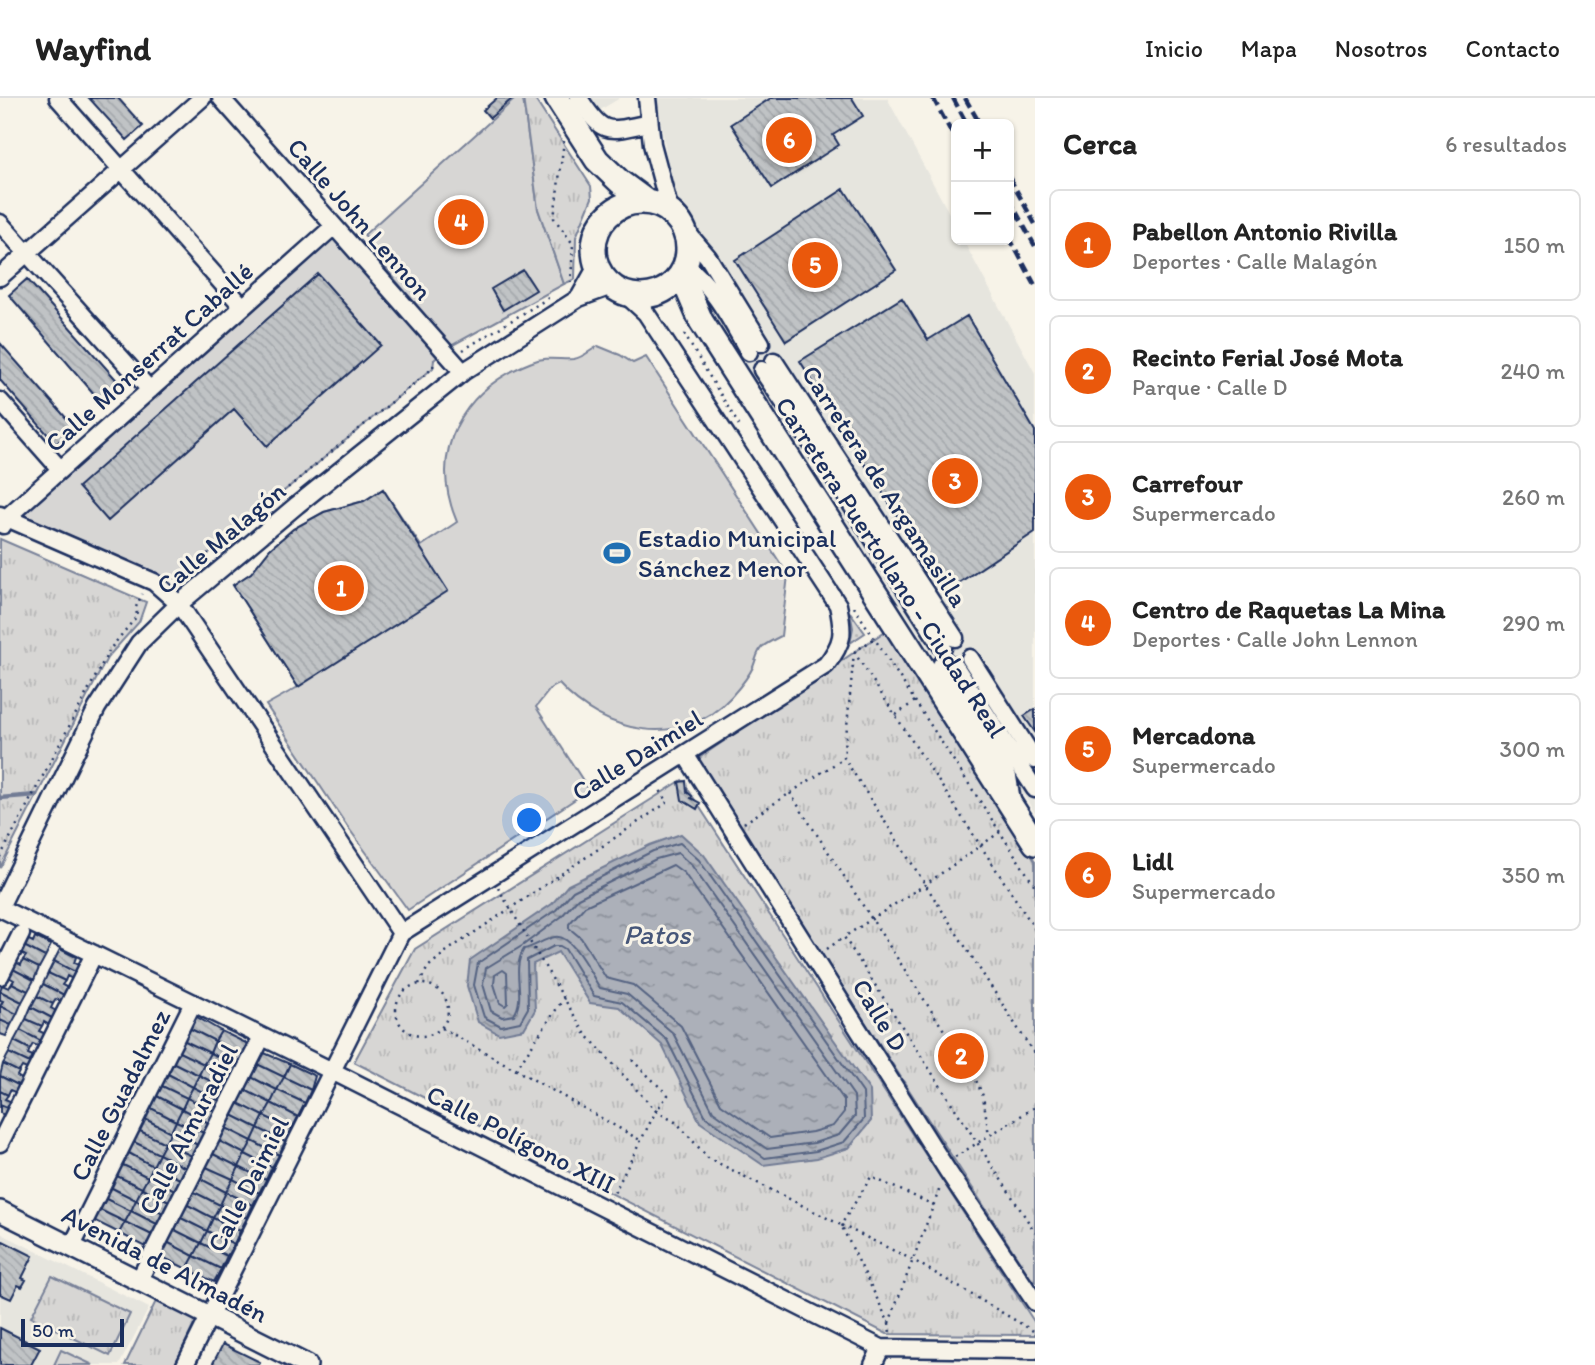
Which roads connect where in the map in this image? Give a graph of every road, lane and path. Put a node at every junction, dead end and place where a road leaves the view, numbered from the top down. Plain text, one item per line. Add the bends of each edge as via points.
1 (58, 98) edge
2 (202, 98) edge
3 (221, 98) edge
4 (557, 98) edge
5 (579, 98) edge
6 (647, 98) edge
7 (649, 123) junction
8 (565, 133) dead end
9 (597, 160) junction
10 (121, 171) junction
11 (655, 205) junction
12 (609, 215) junction
13 (0, 223) edge
14 (334, 226) junction
15 (685, 230) junction
16 (26, 253) junction
17 (597, 266) junction
18 (683, 270) junction
19 (0, 277) edge
20 (618, 289) junction
21 (560, 291) dead end
22 (575, 291) junction
23 (653, 294) junction
24 (243, 307) junction
25 (701, 321) junction
26 (755, 347) junction
27 (457, 350) dead end
28 (768, 365) junction
29 (463, 372) junction
30 (149, 390) junction
31 (0, 401) edge
32 (60, 469) junction
33 (2, 522) edge
34 (178, 604) junction
35 (854, 652) junction
36 (950, 653) junction
37 (970, 658) junction
38 (984, 696) junction
39 (915, 701) junction
40 (896, 715) junction
41 (685, 754) junction
42 (844, 758) junction
43 (1035, 760) edge
44 (654, 781) dead end
45 (35, 788) dead end
46 (1035, 789) edge
47 (790, 793) junction
48 (1013, 810) junction
49 (733, 830) junction
50 (1000, 832) junction
51 (1035, 844) edge
52 (981, 846) junction
53 (0, 857) edge
54 (491, 876) junction
55 (926, 884) junction
56 (1035, 886) edge
57 (0, 907) edge
58 (511, 908) junction
59 (872, 919) junction
60 (1035, 929) edge
61 (401, 933) junction
62 (21, 934) dead end
63 (844, 937) junction
64 (94, 954) junction
65 (814, 957) junction
66 (0, 976) edge
67 (419, 984) junction
68 (564, 998) junction
69 (193, 1003) junction
70 (442, 1028) junction
71 (262, 1037) junction
72 (1035, 1055) edge
73 (632, 1059) dead end
74 (516, 1069) junction
75 (332, 1071) junction
76 (1035, 1107) edge
77 (656, 1111) junction
78 (989, 1135) junction
79 (641, 1141) junction
80 (976, 1142) junction
81 (0, 1143) edge
82 (947, 1170) junction
83 (934, 1205) junction
84 (606, 1210) junction
85 (0, 1211) edge
86 (841, 1225) junction
87 (1035, 1232) edge
88 (72, 1246) junction
89 (913, 1260) junction
90 (139, 1280) junction
91 (1035, 1302) edge
92 (209, 1315) junction
93 (889, 1323) junction
94 (1035, 1332) edge
95 (886, 1348) junction
96 (1035, 1350) edge
97 (295, 1362) edge
98 (185, 1365) edge
99 (873, 1365) edge

1 - 10 street
2 - 10 street
3 - 14 street, Calle John Lennon
4 - 9 highway
5 - 7 street via 602,127
6 - 7 street
7 - 11 street via 659,173
8 - 22 path via 554,218 573,244
9 - 11 highway
9 - 12 highway
10 - 16 street
10 - 24 street
11 - 12 highway via 622,205
11 - 15 highway
12 - 17 highway via 597,233
13 - 16 street
14 - 24 street, Calle Monserrat Caballé
14 - 29 street, Calle John Lennon
15 - 18 highway via 688,254
15 - 26 street via 708,257
16 - 19 street
16 - 30 street
17 - 20 highway
17 - 22 street, Calle Malagón
18 - 23 highway via 669,287
18 - 25 highway, Carretera Puertollano - Ciudad Real
18 - 26 street via 700,276
20 - 22 street, Calle Malagón
20 - 23 highway via 639,296
20 - 41 street, Calle Daimiel via 646,313 838,605 843,628 839,648 826,665
21 - 27 path via 465,350
22 - 29 street, Calle Malagón
23 - 25 highway, Carretera Puertollano - Ciudad Real
24 - 30 street, Calle Monserrat Caballé
25 - 48 highway, Carretera Puertollano - Ciudad Real
26 - 28 street via 751,364
26 - 28 street via 772,348
28 - 36 street, Carretera de Argamasilla via 828,468
29 - 34 street, Calle Malagón
30 - 32 street, Calle Monserrat Caballé
31 - 32 street
32 - 33 street, Calle Monserrat Caballé
33 - 34 street
34 - 57 street, Calle Malagón via 139,643 97,708
34 - 61 street
35 - 39 path via 875,638
35 - 40 path
35 - 42 path
36 - 37 street via 964,665
36 - 37 street, Carretera de Argamasilla via 968,642
36 - 38 street, Carretera de Argamasilla
36 - 48 street, Carretera de Argamasilla via 941,665 1008,777
37 - 38 street, Carretera de Argamasilla
38 - 43 street, Carretera de Argamasilla
38 - 46 street, Carretera de Argamasilla
39 - 40 path
39 - 50 path
40 - 52 path
41 - 49 street, Calle D
41 - 54 street, Calle Daimiel
42 - 47 path
42 - 55 path
44 - 58 path via 668,802
45 - 53 path
47 - 49 path
47 - 59 path
48 - 51 highway, Carretera Puertollano - Ciudad Real
49 - 65 street, Calle D
50 - 52 path
50 - 56 path
52 - 55 path
52 - 60 path
54 - 58 path
54 - 61 street, Calle Daimiel
55 - 59 path
55 - 72 path
57 - 64 street, Calle Polígono XIII
58 - 67 path via 447,951 428,967
58 - 68 path
59 - 63 path
59 - 78 path via 975,1078
61 - 75 street, Calle Daimiel
62 - 66 street
63 - 65 path
63 - 80 path
64 - 69 street, Calle Polígono XIII
64 - 81 street
65 - 82 street, Calle D
67 - 70 path via 443,994 448,1011
67 - 70 path via 399,997 398,1021 417,1036
68 - 74 path
68 - 77 path via 584,1032
69 - 71 street, Calle Polígono XIII
69 - 88 street, Calle Guadalmez
70 - 74 path
71 - 75 street, Calle Polígono XIII
71 - 90 street, Calle Almuradiel
73 - 77 path via 668,1095
74 - 79 path
75 - 84 street, Calle Polígono XIII
75 - 92 street, Calle Daimiel
76 - 78 path
77 - 79 path
77 - 86 path via 677,1123 708,1158
78 - 80 path
79 - 84 path
80 - 82 path via 953,1158
80 - 87 path
82 - 83 path
82 - 91 street, Calle D
83 - 86 path via 871,1177
83 - 89 path
84 - 95 street, Calle Polígono XIII
85 - 88 main road, Avenida de Almadén
86 - 89 path
86 - 93 path
88 - 90 main road, Avenida de Almadén
89 - 93 path
89 - 94 path
90 - 92 main road, Avenida de Almadén
92 - 97 main road, Avenida de Almadén
92 - 98 street, Calle Daimiel
93 - 95 path
95 - 96 street, Calle Polígono XIII
95 - 99 street

